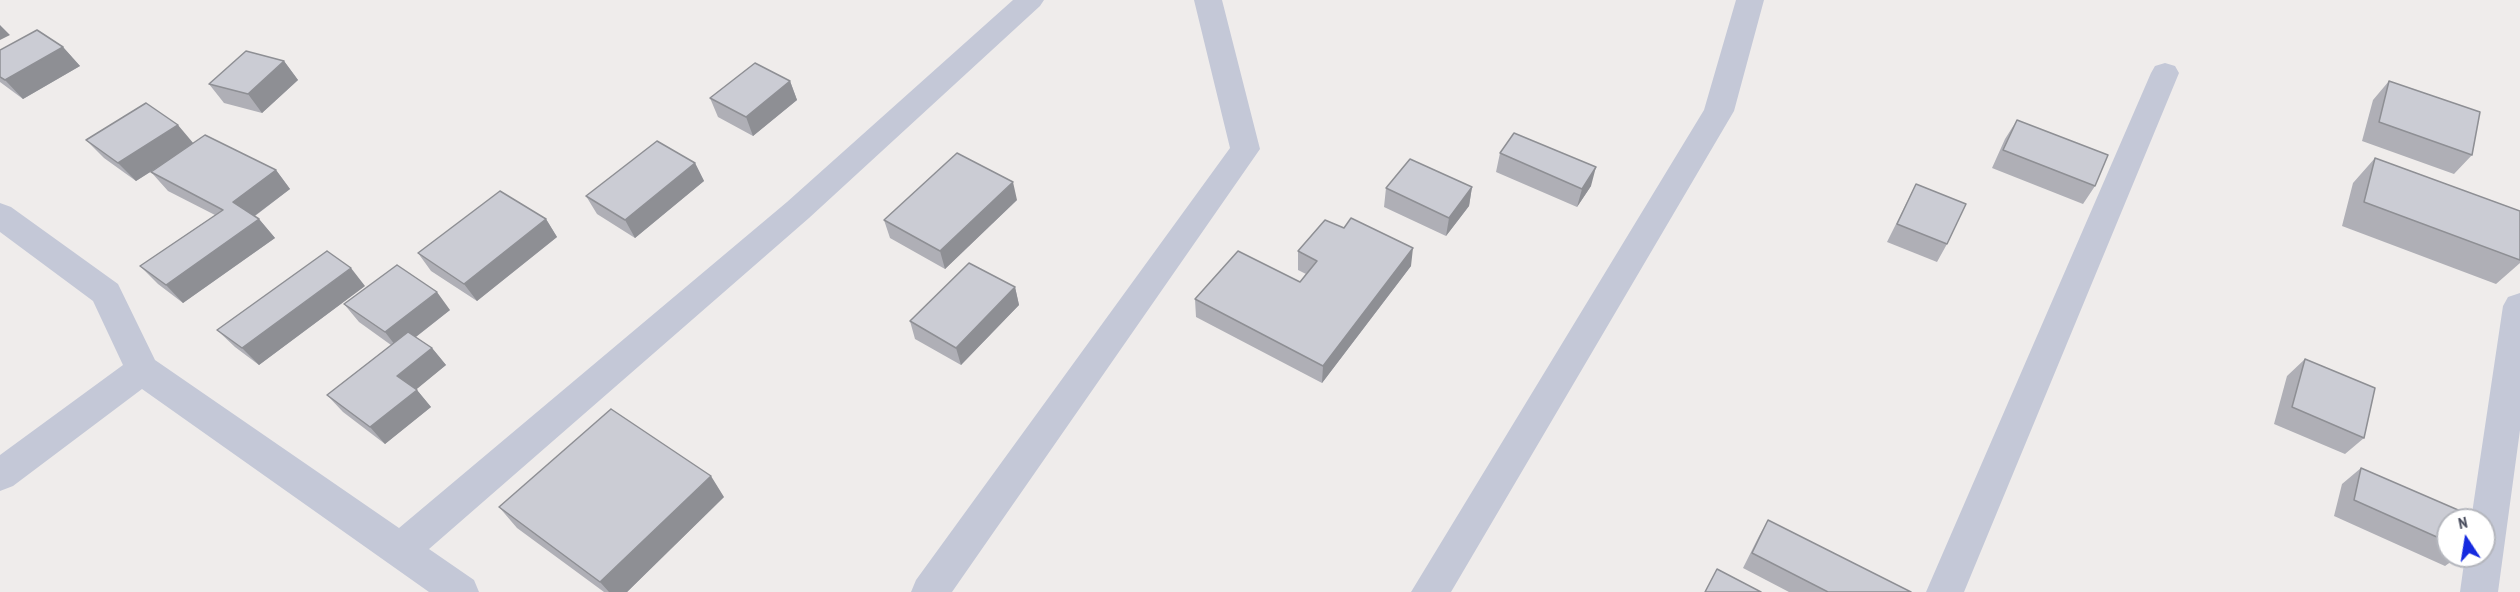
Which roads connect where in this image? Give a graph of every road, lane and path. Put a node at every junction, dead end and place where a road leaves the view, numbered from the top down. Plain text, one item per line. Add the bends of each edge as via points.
1 (1030, 0) edge
2 (1208, 0) edge
3 (1750, 0) edge
4 (2165, 73) dead end
5 (0, 215) edge
6 (2520, 306) edge
7 (142, 370) junction
8 (0, 475) edge
9 (401, 549) junction
10 (460, 592) edge
11 (930, 592) edge
12 (1430, 592) edge
13 (1945, 592) edge
14 (2479, 592) edge

1 - 9 street via 798,210
2 - 11 street via 1245,149
3 - 12 street via 1719,111
4 - 13 street
5 - 7 street via 106,293
6 - 14 street
7 - 8 street
7 - 9 street
9 - 10 street

